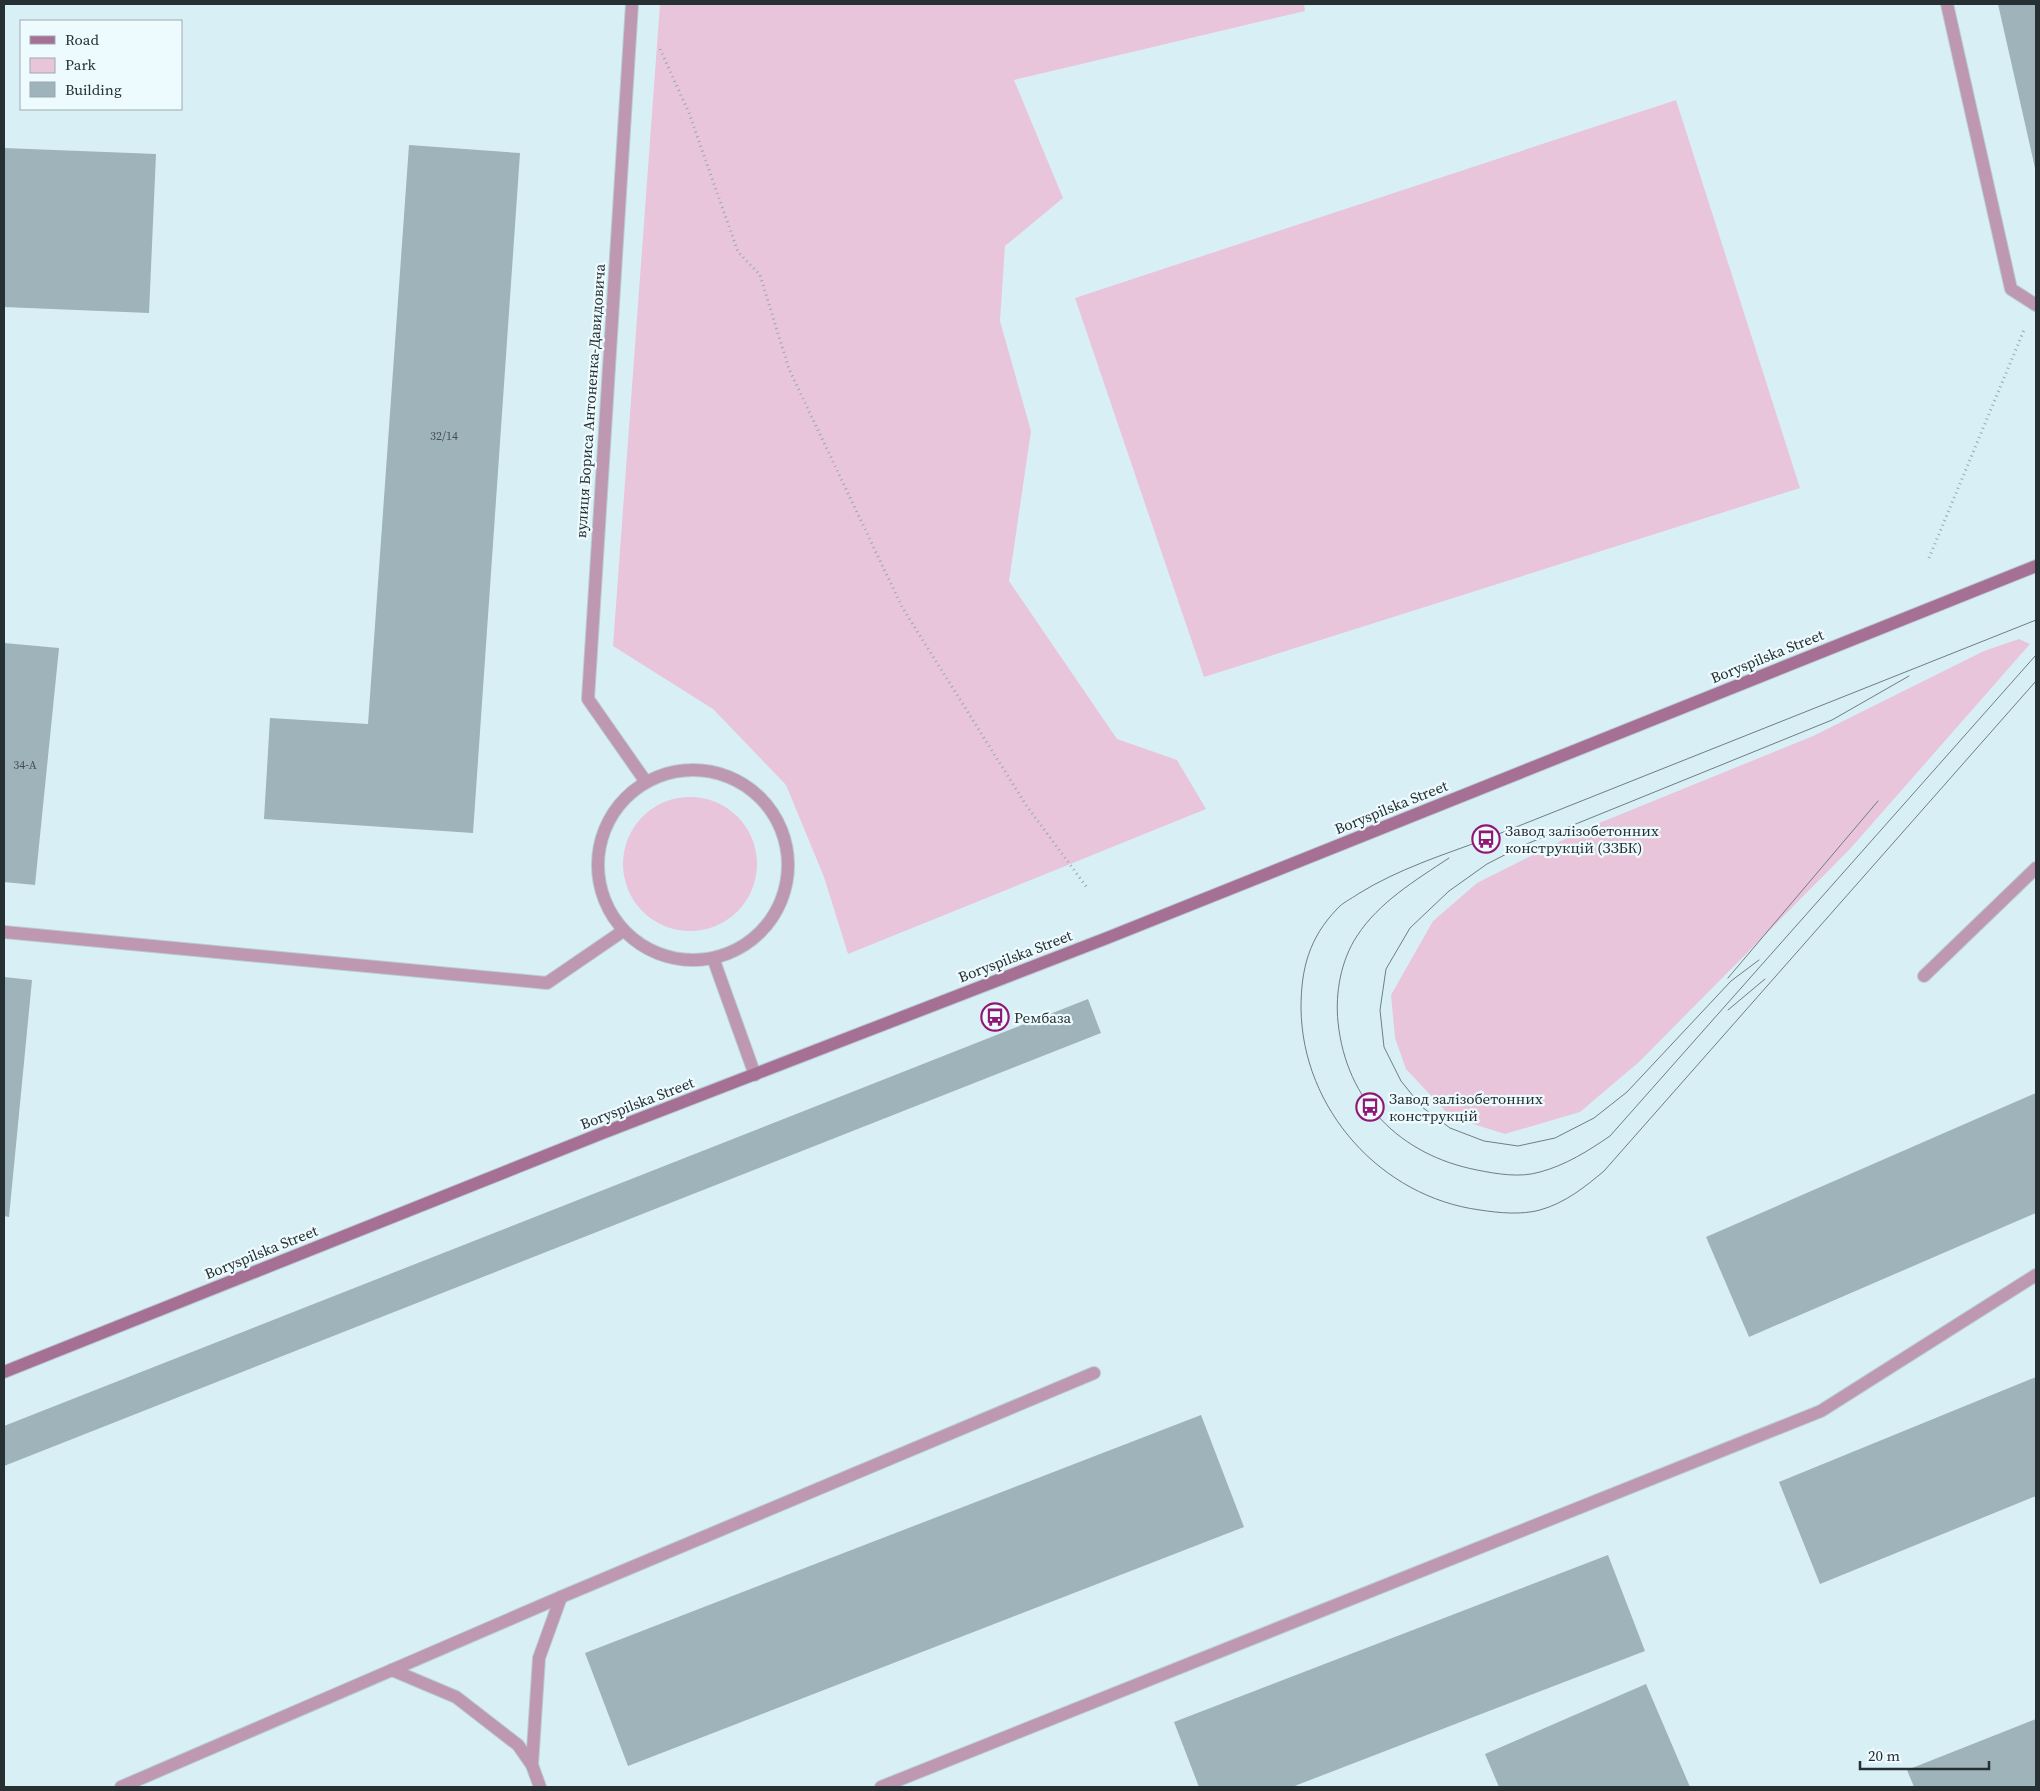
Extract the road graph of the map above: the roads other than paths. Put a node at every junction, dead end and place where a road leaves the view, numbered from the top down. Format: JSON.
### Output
{"nodes":[{"id":1,"x":632,"y":4,"type":"edge"},
{"id":2,"x":1947,"y":4,"type":"edge"},
{"id":3,"x":2036,"y":305,"type":"edge"},
{"id":4,"x":2036,"y":566,"type":"edge"},
{"id":5,"x":646,"y":782,"type":"junction"},
{"id":6,"x":2036,"y":868,"type":"edge"},
{"id":7,"x":623,"y":931,"type":"junction"},
{"id":8,"x":4,"y":932,"type":"edge"},
{"id":9,"x":713,"y":958,"type":"junction"},
{"id":10,"x":1924,"y":976,"type":"dead end"},
{"id":11,"x":755,"y":1075,"type":"junction"},
{"id":12,"x":2036,"y":1275,"type":"edge"},
{"id":13,"x":4,"y":1372,"type":"edge"},
{"id":14,"x":1094,"y":1373,"type":"dead end"},
{"id":15,"x":561,"y":1597,"type":"junction"},
{"id":16,"x":392,"y":1670,"type":"junction"},
{"id":17,"x":532,"y":1765,"type":"junction"},
{"id":18,"x":121,"y":1787,"type":"edge"},
{"id":19,"x":540,"y":1787,"type":"edge"},
{"id":20,"x":882,"y":1787,"type":"edge"}],
"edges":[{"from":1,"to":5,"type":"street","name":"вулиця Бориса Антоненка-Давидовича"},
{"from":2,"to":3,"type":"street"},
{"from":4,"to":11,"type":"main road","name":"Boryspilska Street"},
{"from":5,"to":7,"type":"street"},
{"from":5,"to":9,"type":"street"},
{"from":6,"to":10,"type":"street"},
{"from":7,"to":8,"type":"street"},
{"from":7,"to":9,"type":"street"},
{"from":9,"to":11,"type":"street"},
{"from":11,"to":13,"type":"main road","name":"Boryspilska Street"},
{"from":12,"to":20,"type":"street"},
{"from":14,"to":15,"type":"street"},
{"from":15,"to":16,"type":"street"},
{"from":15,"to":17,"type":"street"},
{"from":16,"to":17,"type":"street"},
{"from":16,"to":18,"type":"street"},
{"from":17,"to":19,"type":"street"}]}
